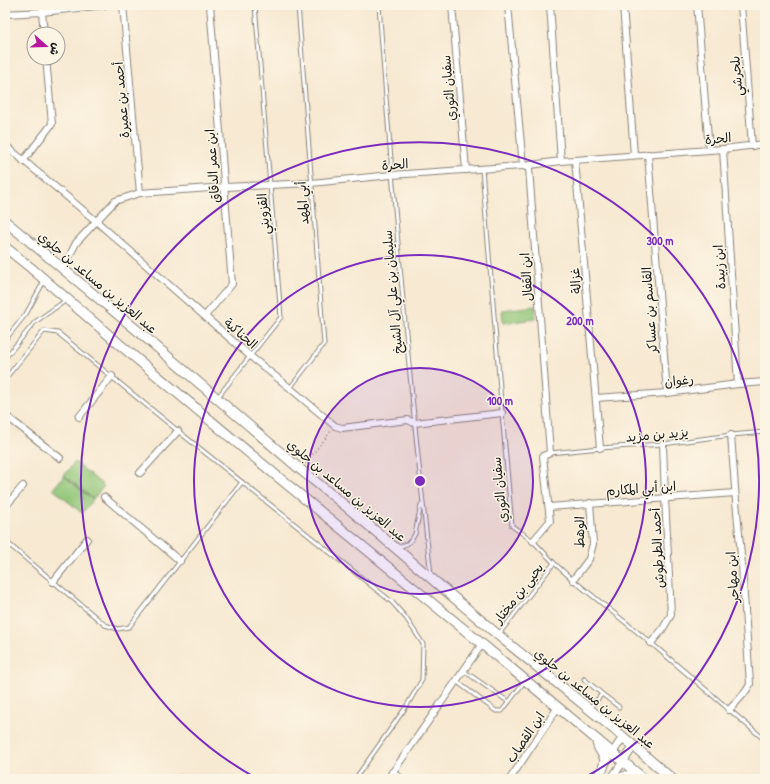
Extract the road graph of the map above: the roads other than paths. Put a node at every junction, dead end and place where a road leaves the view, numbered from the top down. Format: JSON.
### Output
{"nodes":[{"id":1,"x":105,"y":5,"type":"edge"},
{"id":2,"x":124,"y":5,"type":"edge"},
{"id":3,"x":210,"y":5,"type":"edge"},
{"id":4,"x":255,"y":5,"type":"edge"},
{"id":5,"x":298,"y":5,"type":"edge"},
{"id":6,"x":379,"y":5,"type":"edge"},
{"id":7,"x":452,"y":5,"type":"edge"},
{"id":8,"x":508,"y":5,"type":"edge"},
{"id":9,"x":550,"y":5,"type":"edge"},
{"id":10,"x":623,"y":5,"type":"edge"},
{"id":11,"x":697,"y":5,"type":"edge"},
{"id":12,"x":741,"y":5,"type":"edge"},
{"id":13,"x":42,"y":12,"type":"junction"},
{"id":14,"x":5,"y":14,"type":"edge"},
{"id":15,"x":43,"y":26,"type":"edge"},
{"id":16,"x":47,"y":66,"type":"edge"},
{"id":17,"x":5,"y":145,"type":"edge"},
{"id":18,"x":752,"y":146,"type":"junction"},
{"id":19,"x":765,"y":146,"type":"edge"},
{"id":20,"x":723,"y":149,"type":"junction"},
{"id":21,"x":709,"y":150,"type":"junction"},
{"id":22,"x":648,"y":154,"type":"junction"},
{"id":23,"x":634,"y":156,"type":"junction"},
{"id":24,"x":575,"y":160,"type":"junction"},
{"id":25,"x":23,"y":161,"type":"junction"},
{"id":26,"x":561,"y":161,"type":"junction"},
{"id":27,"x":523,"y":166,"type":"junction"},
{"id":28,"x":482,"y":169,"type":"junction"},
{"id":29,"x":466,"y":170,"type":"junction"},
{"id":30,"x":391,"y":175,"type":"junction"},
{"id":31,"x":311,"y":183,"type":"junction"},
{"id":32,"x":270,"y":185,"type":"junction"},
{"id":33,"x":225,"y":187,"type":"junction"},
{"id":34,"x":140,"y":193,"type":"junction"},
{"id":35,"x":5,"y":221,"type":"edge"},
{"id":36,"x":96,"y":221,"type":"junction"},
{"id":37,"x":5,"y":247,"type":"edge"},
{"id":38,"x":62,"y":269,"type":"junction"},
{"id":39,"x":45,"y":280,"type":"junction"},
{"id":40,"x":67,"y":299,"type":"junction"},
{"id":41,"x":205,"y":316,"type":"junction"},
{"id":42,"x":5,"y":340,"type":"edge"},
{"id":43,"x":250,"y":356,"type":"junction"},
{"id":44,"x":5,"y":358,"type":"edge"},
{"id":45,"x":112,"y":376,"type":"junction"},
{"id":46,"x":5,"y":379,"type":"edge"},
{"id":47,"x":765,"y":382,"type":"edge"},
{"id":48,"x":738,"y":384,"type":"junction"},
{"id":49,"x":290,"y":388,"type":"junction"},
{"id":50,"x":667,"y":393,"type":"junction"},
{"id":51,"x":217,"y":398,"type":"junction"},
{"id":52,"x":596,"y":398,"type":"junction"},
{"id":53,"x":502,"y":413,"type":"junction"},
{"id":54,"x":5,"y":415,"type":"edge"},
{"id":55,"x":79,"y":417,"type":"dead end"},
{"id":56,"x":414,"y":423,"type":"junction"},
{"id":57,"x":178,"y":431,"type":"junction"},
{"id":58,"x":765,"y":432,"type":"edge"},
{"id":59,"x":732,"y":435,"type":"junction"},
{"id":60,"x":663,"y":444,"type":"junction"},
{"id":61,"x":600,"y":448,"type":"junction"},
{"id":62,"x":550,"y":453,"type":"junction"},
{"id":63,"x":60,"y":458,"type":"dead end"},
{"id":64,"x":140,"y":473,"type":"dead end"},
{"id":65,"x":242,"y":482,"type":"junction"},
{"id":66,"x":23,"y":486,"type":"dead end"},
{"id":67,"x":735,"y":492,"type":"junction"},
{"id":68,"x":104,"y":497,"type":"dead end"},
{"id":69,"x":665,"y":497,"type":"junction"},
{"id":70,"x":422,"y":501,"type":"junction"},
{"id":71,"x":590,"y":503,"type":"junction"},
{"id":72,"x":5,"y":507,"type":"edge"},
{"id":73,"x":549,"y":507,"type":"junction"},
{"id":74,"x":87,"y":539,"type":"dead end"},
{"id":75,"x":5,"y":541,"type":"edge"},
{"id":76,"x":533,"y":541,"type":"junction"},
{"id":77,"x":396,"y":548,"type":"junction"},
{"id":78,"x":180,"y":561,"type":"junction"},
{"id":79,"x":554,"y":563,"type":"junction"},
{"id":80,"x":431,"y":578,"type":"junction"},
{"id":81,"x":573,"y":580,"type":"junction"},
{"id":82,"x":53,"y":582,"type":"junction"},
{"id":83,"x":498,"y":635,"type":"junction"},
{"id":84,"x":650,"y":643,"type":"junction"},
{"id":85,"x":482,"y":644,"type":"junction"},
{"id":86,"x":464,"y":671,"type":"junction"},
{"id":87,"x":584,"y":679,"type":"dead end"},
{"id":88,"x":525,"y":680,"type":"junction"},
{"id":89,"x":456,"y":681,"type":"junction"},
{"id":90,"x":602,"y":694,"type":"junction"},
{"id":91,"x":509,"y":702,"type":"junction"},
{"id":92,"x":558,"y":707,"type":"junction"},
{"id":93,"x":619,"y":707,"type":"dead end"},
{"id":94,"x":589,"y":709,"type":"junction"},
{"id":95,"x":729,"y":710,"type":"junction"},
{"id":96,"x":623,"y":737,"type":"junction"},
{"id":97,"x":598,"y":740,"type":"junction"},
{"id":98,"x":765,"y":740,"type":"edge"},
{"id":99,"x":634,"y":746,"type":"junction"},
{"id":100,"x":613,"y":752,"type":"junction"},
{"id":101,"x":623,"y":761,"type":"junction"},
{"id":102,"x":603,"y":768,"type":"junction"},
{"id":103,"x":392,"y":772,"type":"junction"},
{"id":104,"x":643,"y":778,"type":"edge"},
{"id":105,"x":355,"y":779,"type":"edge"},
{"id":106,"x":388,"y":779,"type":"edge"},
{"id":107,"x":402,"y":779,"type":"edge"},
{"id":108,"x":510,"y":779,"type":"edge"},
{"id":109,"x":595,"y":779,"type":"edge"},
{"id":110,"x":611,"y":779,"type":"edge"},
{"id":111,"x":619,"y":779,"type":"edge"},
{"id":112,"x":672,"y":779,"type":"edge"}],
"edges":[{"from":1,"to":13,"type":"street"},
{"from":2,"to":34,"type":"street","name":"أحمد بن عميرة"},
{"from":3,"to":33,"type":"street","name":"ابن عمر الدقاق"},
{"from":4,"to":32,"type":"lane","name":"القزويني"},
{"from":5,"to":31,"type":"lane","name":"أبي المهد"},
{"from":6,"to":30,"type":"lane","name":"سليمان بن علي آل الشيخ"},
{"from":7,"to":29,"type":"street","name":"سفيان الثوري"},
{"from":8,"to":27,"type":"street","name":"ابن القفال"},
{"from":9,"to":26,"type":"street"},
{"from":10,"to":23,"type":"street"},
{"from":11,"to":21,"type":"street"},
{"from":12,"to":18,"type":"street","name":"بلجرشي"},
{"from":13,"to":14,"type":"street"},
{"from":13,"to":15,"type":"street"},
{"from":16,"to":25,"type":"street"},
{"from":17,"to":25,"type":"street","name":"الحناكية"},
{"from":18,"to":19,"type":"street","name":"الحرة"},
{"from":18,"to":20,"type":"street","name":"الحرة"},
{"from":20,"to":21,"type":"street","name":"الحرة"},
{"from":20,"to":48,"type":"street","name":"ابن زبيدة"},
{"from":21,"to":22,"type":"street","name":"الحرة"},
{"from":22,"to":23,"type":"street","name":"الحرة"},
{"from":22,"to":50,"type":"street","name":"القاسم بن عساكر"},
{"from":23,"to":24,"type":"street","name":"الحرة"},
{"from":24,"to":26,"type":"street","name":"الحرة"},
{"from":24,"to":52,"type":"street","name":"غزالة"},
{"from":25,"to":36,"type":"street","name":"الحناكية"},
{"from":26,"to":27,"type":"street","name":"الحرة"},
{"from":27,"to":28,"type":"street","name":"الحرة"},
{"from":27,"to":62,"type":"street","name":"ابن القفال"},
{"from":28,"to":29,"type":"street","name":"الحرة"},
{"from":28,"to":53,"type":"lane","name":"سفيان الثوري"},
{"from":29,"to":30,"type":"street","name":"الحرة"},
{"from":30,"to":31,"type":"street","name":"الحرة"},
{"from":30,"to":56,"type":"lane","name":"سليمان بن علي آل الشيخ"},
{"from":31,"to":32,"type":"street","name":"الحرة"},
{"from":31,"to":49,"type":"lane","name":"أبي المهد"},
{"from":32,"to":33,"type":"street","name":"الحرة"},
{"from":32,"to":43,"type":"lane","name":"القزويني"},
{"from":33,"to":34,"type":"street","name":"الحرة"},
{"from":33,"to":41,"type":"street","name":"ابن عمر الدقاق"},
{"from":34,"to":36,"type":"street","name":"الحرة"},
{"from":35,"to":38,"type":"main road","name":"عبد العزيز بن مساعد بن جلوي"},
{"from":36,"to":38,"type":"street","name":"الحرة"},
{"from":36,"to":41,"type":"street","name":"الحناكية"},
{"from":37,"to":39,"type":"main road"},
{"from":38,"to":51,"type":"main road","name":"عبد العزيز بن مساعد بن جلوي"},
{"from":39,"to":40,"type":"main road"},
{"from":39,"to":42,"type":"lane"},
{"from":40,"to":44,"type":"lane"},
{"from":40,"to":85,"type":"main road"},
{"from":41,"to":43,"type":"street","name":"الحناكية"},
{"from":43,"to":49,"type":"street","name":"الحناكية"},
{"from":43,"to":51,"type":"lane","name":"القزويني"},
{"from":45,"to":46,"type":"lane"},
{"from":45,"to":55,"type":"street"},
{"from":45,"to":57,"type":"lane"},
{"from":47,"to":48,"type":"street","name":"رغوان"},
{"from":48,"to":50,"type":"street","name":"رغوان"},
{"from":49,"to":56,"type":"street","name":"الحناكية"},
{"from":50,"to":52,"type":"street","name":"رغوان"},
{"from":51,"to":77,"type":"main road","name":"عبد العزيز بن مساعد بن جلوي"},
{"from":52,"to":61,"type":"street","name":"غزالة"},
{"from":53,"to":56,"type":"street"},
{"from":53,"to":76,"type":"lane","name":"سفيان الثوري"},
{"from":54,"to":63,"type":"street"},
{"from":56,"to":70,"type":"lane","name":"سليمان بن علي آل الشيخ"},
{"from":57,"to":64,"type":"street"},
{"from":57,"to":65,"type":"lane"},
{"from":58,"to":59,"type":"lane","name":"يزيد بن مزيد"},
{"from":59,"to":60,"type":"lane","name":"يزيد بن مزيد"},
{"from":59,"to":67,"type":"street","name":"ابن مهاجر"},
{"from":60,"to":61,"type":"lane","name":"يزيد بن مزيد"},
{"from":60,"to":69,"type":"street","name":"أحمد الطرطوش"},
{"from":61,"to":62,"type":"lane","name":"يزيد بن مزيد"},
{"from":62,"to":73,"type":"street","name":"ابن القفال"},
{"from":65,"to":78,"type":"lane"},
{"from":65,"to":105,"type":"lane"},
{"from":66,"to":72,"type":"street"},
{"from":67,"to":69,"type":"street","name":"ابن أبي المكارم"},
{"from":67,"to":95,"type":"street","name":"ابن مهاجر"},
{"from":68,"to":78,"type":"street"},
{"from":69,"to":71,"type":"street","name":"ابن أبي المكارم"},
{"from":69,"to":84,"type":"street","name":"أحمد الطرطوش"},
{"from":70,"to":77,"type":"lane"},
{"from":70,"to":80,"type":"lane","name":"سليمان بن علي آل الشيخ"},
{"from":71,"to":73,"type":"street","name":"ابن أبي المكارم"},
{"from":71,"to":81,"type":"street","name":"الوهط"},
{"from":73,"to":76,"type":"street","name":"ابن القفال"},
{"from":74,"to":82,"type":"street"},
{"from":75,"to":82,"type":"lane"},
{"from":76,"to":79,"type":"lane","name":"سفيان الثوري"},
{"from":77,"to":80,"type":"main road","name":"عبد العزيز بن مساعد بن جلوي"},
{"from":78,"to":82,"type":"lane"},
{"from":79,"to":81,"type":"lane","name":"سفيان الثوري"},
{"from":79,"to":83,"type":"lane","name":"يحيى بن مختار"},
{"from":80,"to":83,"type":"main road","name":"عبد العزيز بن مساعد بن جلوي"},
{"from":81,"to":84,"type":"lane","name":"سفيان الثوري"},
{"from":83,"to":94,"type":"main road","name":"عبد العزيز بن مساعد بن جلوي"},
{"from":84,"to":95,"type":"lane","name":"سفيان الثوري"},
{"from":85,"to":86,"type":"street"},
{"from":85,"to":88,"type":"main road"},
{"from":86,"to":89,"type":"street"},
{"from":86,"to":91,"type":"lane"},
{"from":87,"to":90,"type":"lane"},
{"from":88,"to":91,"type":"lane"},
{"from":88,"to":92,"type":"main road"},
{"from":89,"to":91,"type":"lane"},
{"from":89,"to":103,"type":"street"},
{"from":90,"to":93,"type":"lane"},
{"from":90,"to":94,"type":"lane"},
{"from":92,"to":97,"type":"main road"},
{"from":92,"to":108,"type":"street","name":"ابن القصاب"},
{"from":94,"to":96,"type":"main road","name":"عبد العزيز بن مساعد بن جلوي"},
{"from":95,"to":98,"type":"lane","name":"سفيان الثوري"},
{"from":96,"to":99,"type":"main road","name":"عبد العزيز بن مساعد بن جلوي"},
{"from":96,"to":100,"type":"street"},
{"from":97,"to":100,"type":"main road"},
{"from":97,"to":102,"type":"main road"},
{"from":99,"to":101,"type":"street"},
{"from":99,"to":112,"type":"main road","name":"عبد العزيز بن مساعد بن جلوي"},
{"from":100,"to":101,"type":"main road"},
{"from":100,"to":102,"type":"street"},
{"from":101,"to":104,"type":"main road"},
{"from":101,"to":110,"type":"street"},
{"from":102,"to":109,"type":"street"},
{"from":103,"to":106,"type":"street"},
{"from":103,"to":107,"type":"street"},
{"from":104,"to":111,"type":"main road"}]}
